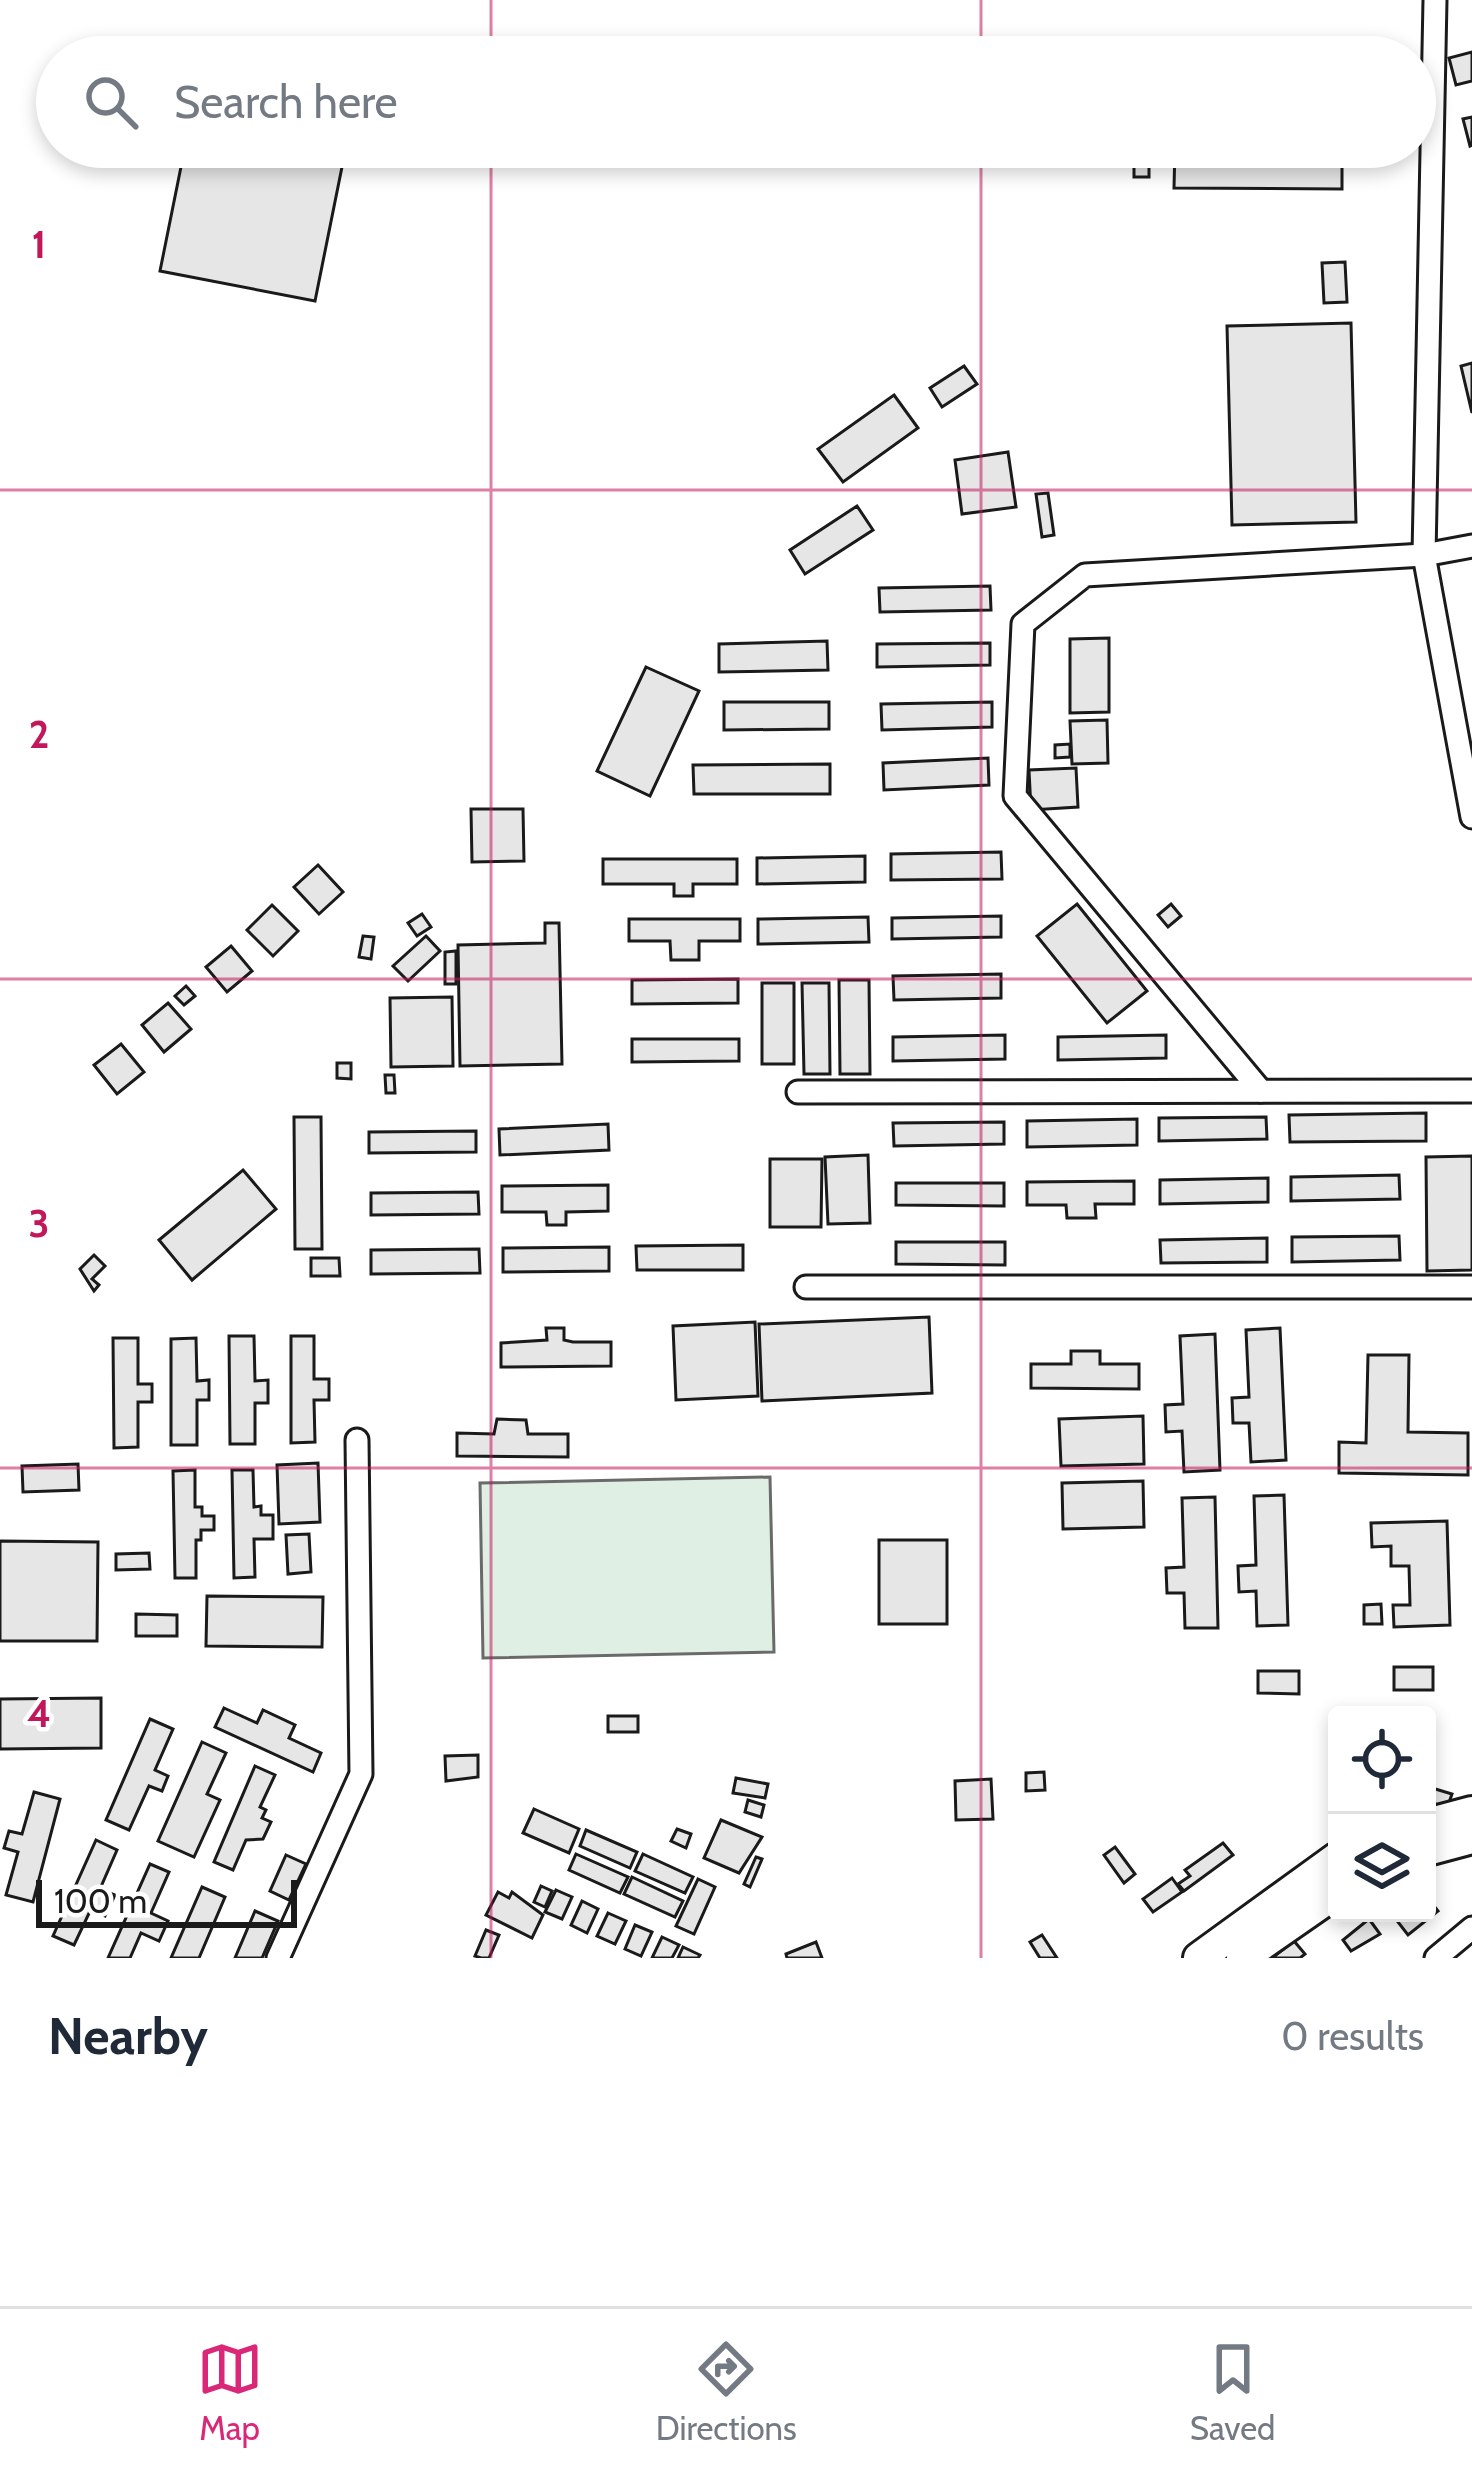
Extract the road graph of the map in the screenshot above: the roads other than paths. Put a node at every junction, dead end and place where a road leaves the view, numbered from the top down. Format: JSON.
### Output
{"nodes":[{"id":1,"x":1435,"y":0,"type":"edge"},
{"id":2,"x":1434,"y":36,"type":"edge"},
{"id":3,"x":1432,"y":168,"type":"edge"},
{"id":4,"x":1472,"y":545,"type":"edge"},
{"id":5,"x":1424,"y":556,"type":"junction"},
{"id":6,"x":1472,"y":817,"type":"edge"},
{"id":7,"x":1472,"y":1090,"type":"edge"},
{"id":8,"x":1261,"y":1091,"type":"junction"},
{"id":9,"x":798,"y":1092,"type":"dead end"},
{"id":10,"x":806,"y":1287,"type":"dead end"},
{"id":11,"x":1472,"y":1287,"type":"edge"},
{"id":12,"x":357,"y":1440,"type":"dead end"},
{"id":13,"x":1472,"y":1812,"type":"edge"},
{"id":14,"x":1436,"y":1822,"type":"edge"},
{"id":15,"x":1472,"y":1838,"type":"edge"},
{"id":16,"x":1436,"y":1848,"type":"edge"},
{"id":17,"x":1328,"y":1865,"type":"edge"},
{"id":18,"x":1328,"y":1898,"type":"edge"},
{"id":19,"x":1472,"y":1928,"type":"edge"},
{"id":20,"x":278,"y":1958,"type":"edge"},
{"id":21,"x":1199,"y":1958,"type":"edge"},
{"id":22,"x":1242,"y":1958,"type":"edge"},
{"id":23,"x":1436,"y":1958,"type":"edge"}],
"edges":[{"from":1,"to":2,"type":"street"},
{"from":3,"to":5,"type":"street"},
{"from":4,"to":5,"type":"street"},
{"from":5,"to":6,"type":"street"},
{"from":5,"to":8,"type":"street"},
{"from":7,"to":8,"type":"street"},
{"from":8,"to":9,"type":"street"},
{"from":10,"to":11,"type":"street"},
{"from":12,"to":20,"type":"street"},
{"from":13,"to":14,"type":"highway"},
{"from":15,"to":16,"type":"highway"},
{"from":17,"to":21,"type":"highway"},
{"from":18,"to":22,"type":"highway"},
{"from":19,"to":23,"type":"street"}]}
